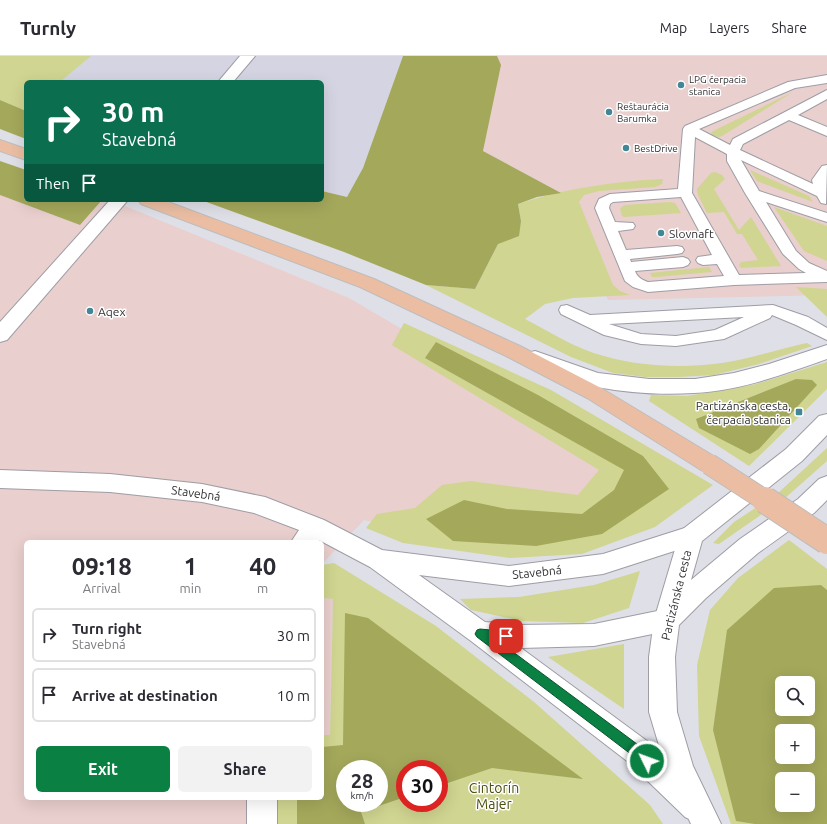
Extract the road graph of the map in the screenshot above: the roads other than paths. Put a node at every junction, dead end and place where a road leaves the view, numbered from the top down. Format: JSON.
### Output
{"nodes":[{"id":1,"x":248,"y":56,"type":"edge"},
{"id":2,"x":827,"y":79,"type":"edge"},
{"id":3,"x":227,"y":80,"type":"edge"},
{"id":4,"x":827,"y":94,"type":"edge"},
{"id":5,"x":788,"y":115,"type":"junction"},
{"id":6,"x":824,"y":128,"type":"edge"},
{"id":7,"x":689,"y":129,"type":"junction"},
{"id":8,"x":0,"y":145,"type":"edge"},
{"id":9,"x":733,"y":152,"type":"junction"},
{"id":10,"x":24,"y":154,"type":"edge"},
{"id":11,"x":827,"y":169,"type":"edge"},
{"id":12,"x":685,"y":193,"type":"junction"},
{"id":13,"x":752,"y":193,"type":"junction"},
{"id":14,"x":824,"y":197,"type":"edge"},
{"id":15,"x":117,"y":202,"type":"edge"},
{"id":16,"x":154,"y":202,"type":"edge"},
{"id":17,"x":827,"y":218,"type":"edge"},
{"id":18,"x":700,"y":220,"type":"junction"},
{"id":19,"x":685,"y":221,"type":"dead end"},
{"id":20,"x":628,"y":226,"type":"dead end"},
{"id":21,"x":610,"y":228,"type":"junction"},
{"id":22,"x":718,"y":252,"type":"junction"},
{"id":23,"x":700,"y":254,"type":"dead end"},
{"id":24,"x":680,"y":256,"type":"dead end"},
{"id":25,"x":624,"y":261,"type":"junction"},
{"id":26,"x":827,"y":277,"type":"edge"},
{"id":27,"x":734,"y":280,"type":"junction"},
{"id":28,"x":567,"y":310,"type":"dead end"},
{"id":29,"x":773,"y":310,"type":"junction"},
{"id":30,"x":588,"y":320,"type":"junction"},
{"id":31,"x":0,"y":335,"type":"edge"},
{"id":32,"x":827,"y":335,"type":"edge"},
{"id":33,"x":513,"y":351,"type":"junction"},
{"id":34,"x":827,"y":352,"type":"edge"},
{"id":35,"x":827,"y":422,"type":"edge"},
{"id":36,"x":0,"y":479,"type":"edge"},
{"id":37,"x":827,"y":485,"type":"edge"},
{"id":38,"x":310,"y":534,"type":"edge"},
{"id":39,"x":690,"y":536,"type":"junction"},
{"id":40,"x":827,"y":541,"type":"edge"},
{"id":41,"x":379,"y":560,"type":"junction"},
{"id":42,"x":667,"y":620,"type":"junction"},
{"id":43,"x":480,"y":634,"type":"junction"},
{"id":44,"x":262,"y":800,"type":"edge"},
{"id":45,"x":703,"y":817,"type":"edge"},
{"id":46,"x":262,"y":824,"type":"edge"}],
"edges":[{"from":1,"to":3,"type":"street"},
{"from":2,"to":7,"type":"lane"},
{"from":4,"to":5,"type":"lane"},
{"from":5,"to":6,"type":"lane"},
{"from":5,"to":9,"type":"lane"},
{"from":7,"to":9,"type":"lane"},
{"from":7,"to":12,"type":"lane"},
{"from":8,"to":10,"type":"main road"},
{"from":9,"to":13,"type":"lane"},
{"from":9,"to":14,"type":"lane"},
{"from":11,"to":14,"type":"lane"},
{"from":12,"to":18,"type":"lane"},
{"from":12,"to":21,"type":"lane"},
{"from":13,"to":17,"type":"lane"},
{"from":13,"to":26,"type":"lane"},
{"from":15,"to":31,"type":"street"},
{"from":16,"to":33,"type":"main road"},
{"from":18,"to":19,"type":"lane"},
{"from":18,"to":22,"type":"lane"},
{"from":20,"to":21,"type":"lane"},
{"from":21,"to":25,"type":"lane"},
{"from":22,"to":23,"type":"lane"},
{"from":22,"to":27,"type":"lane"},
{"from":24,"to":25,"type":"lane"},
{"from":25,"to":27,"type":"lane"},
{"from":26,"to":27,"type":"lane"},
{"from":28,"to":30,"type":"lane"},
{"from":29,"to":30,"type":"lane"},
{"from":29,"to":30,"type":"lane"},
{"from":29,"to":32,"type":"lane"},
{"from":33,"to":34,"type":"street"},
{"from":33,"to":40,"type":"main road","bridge":true},
{"from":35,"to":39,"type":"street","name":"Partizánska cesta"},
{"from":36,"to":38,"type":"street","name":"Stavebná"},
{"from":37,"to":42,"type":"street"},
{"from":38,"to":41,"type":"street","name":"Stavebná"},
{"from":39,"to":41,"type":"street","name":"Stavebná"},
{"from":39,"to":42,"type":"street","name":"Partizánska cesta"},
{"from":41,"to":43,"type":"street","name":"Stavebná"},
{"from":42,"to":43,"type":"street"},
{"from":42,"to":45,"type":"street","name":"Partizánska cesta"},
{"from":43,"to":45,"type":"street","name":"Stavebná"},
{"from":44,"to":46,"type":"street"}]}
